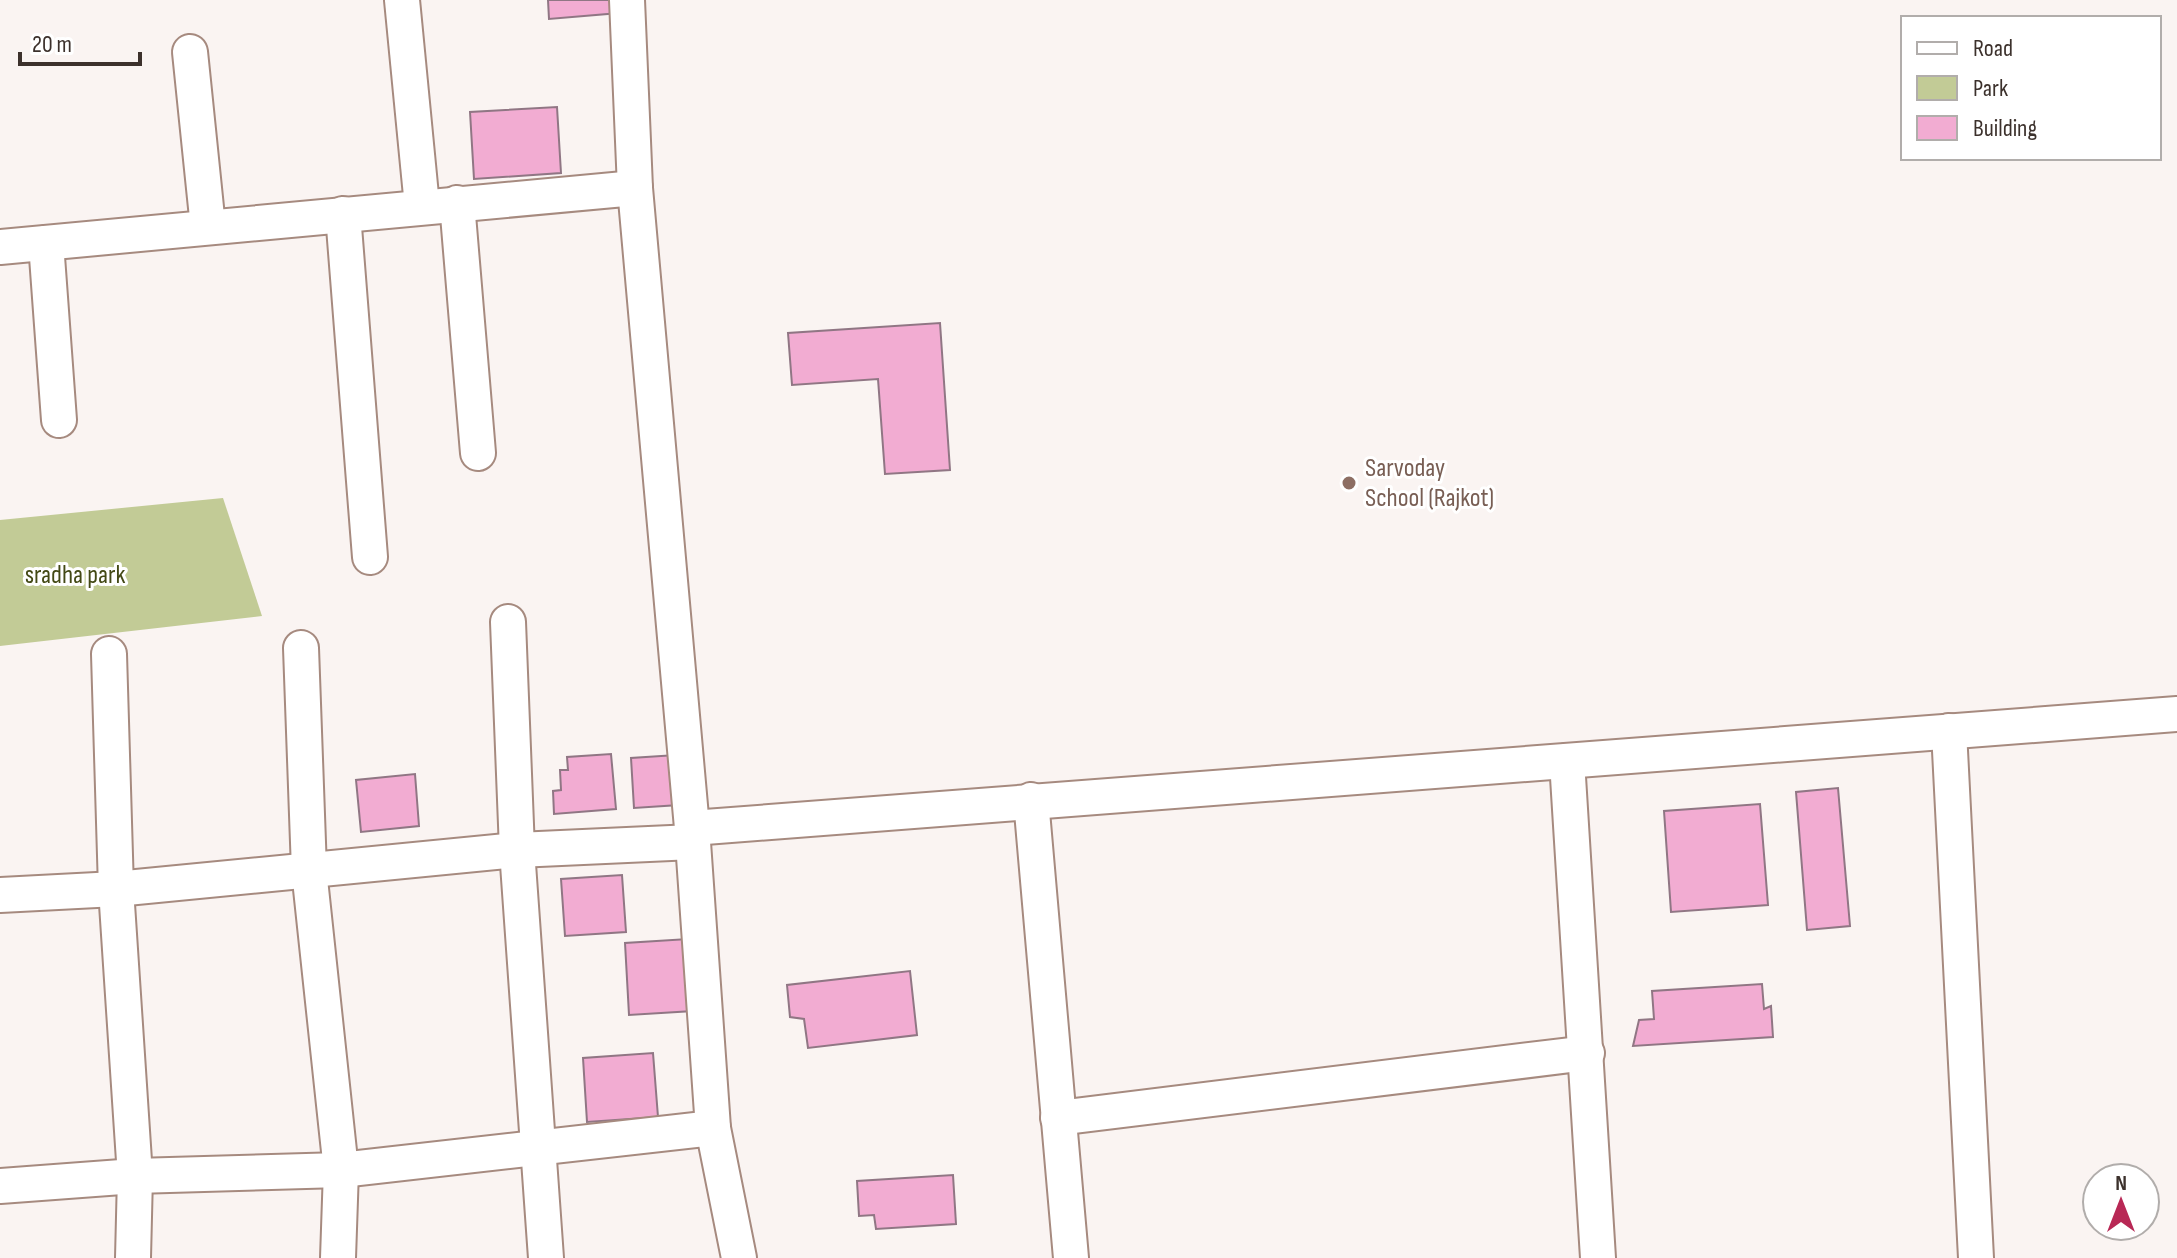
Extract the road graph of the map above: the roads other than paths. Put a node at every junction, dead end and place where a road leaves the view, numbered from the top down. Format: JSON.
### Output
{"nodes":[{"id":1,"x":402,"y":0,"type":"edge"},
{"id":2,"x":627,"y":0,"type":"edge"},
{"id":3,"x":190,"y":52,"type":"dead end"},
{"id":4,"x":635,"y":188,"type":"junction"},
{"id":5,"x":457,"y":203,"type":"junction"},
{"id":6,"x":422,"y":206,"type":"junction"},
{"id":7,"x":343,"y":214,"type":"junction"},
{"id":8,"x":208,"y":227,"type":"junction"},
{"id":9,"x":0,"y":236,"type":"edge"},
{"id":10,"x":46,"y":243,"type":"junction"},
{"id":11,"x":0,"y":247,"type":"edge"},
{"id":12,"x":59,"y":420,"type":"dead end"},
{"id":13,"x":478,"y":453,"type":"dead end"},
{"id":14,"x":370,"y":557,"type":"dead end"},
{"id":15,"x":508,"y":622,"type":"dead end"},
{"id":16,"x":301,"y":648,"type":"dead end"},
{"id":17,"x":109,"y":654,"type":"dead end"},
{"id":18,"x":2177,"y":714,"type":"edge"},
{"id":19,"x":1949,"y":731,"type":"junction"},
{"id":20,"x":1567,"y":761,"type":"junction"},
{"id":21,"x":1031,"y":800,"type":"junction"},
{"id":22,"x":692,"y":835,"type":"junction"},
{"id":23,"x":517,"y":850,"type":"junction"},
{"id":24,"x":309,"y":870,"type":"junction"},
{"id":25,"x":116,"y":889,"type":"junction"},
{"id":26,"x":0,"y":895,"type":"edge"},
{"id":27,"x":1587,"y":1053,"type":"junction"},
{"id":28,"x":1058,"y":1118,"type":"junction"},
{"id":29,"x":713,"y":1128,"type":"junction"},
{"id":30,"x":537,"y":1147,"type":"junction"},
{"id":31,"x":341,"y":1170,"type":"junction"},
{"id":32,"x":135,"y":1176,"type":"junction"},
{"id":33,"x":0,"y":1186,"type":"edge"},
{"id":34,"x":133,"y":1258,"type":"edge"},
{"id":35,"x":338,"y":1258,"type":"edge"},
{"id":36,"x":546,"y":1258,"type":"edge"},
{"id":37,"x":739,"y":1258,"type":"edge"},
{"id":38,"x":1071,"y":1258,"type":"edge"},
{"id":39,"x":1598,"y":1258,"type":"edge"},
{"id":40,"x":1976,"y":1258,"type":"edge"}],
"edges":[{"from":1,"to":6,"type":"street"},
{"from":2,"to":4,"type":"street"},
{"from":3,"to":8,"type":"street"},
{"from":4,"to":5,"type":"street"},
{"from":4,"to":22,"type":"street"},
{"from":5,"to":6,"type":"street"},
{"from":5,"to":13,"type":"street"},
{"from":6,"to":7,"type":"street"},
{"from":7,"to":8,"type":"street"},
{"from":7,"to":14,"type":"street"},
{"from":8,"to":10,"type":"street"},
{"from":9,"to":11,"type":"street"},
{"from":10,"to":11,"type":"street"},
{"from":10,"to":12,"type":"street"},
{"from":15,"to":23,"type":"street"},
{"from":16,"to":24,"type":"street"},
{"from":17,"to":25,"type":"street"},
{"from":18,"to":19,"type":"street"},
{"from":19,"to":20,"type":"street"},
{"from":19,"to":40,"type":"street"},
{"from":20,"to":21,"type":"street"},
{"from":20,"to":27,"type":"street"},
{"from":21,"to":22,"type":"street"},
{"from":21,"to":28,"type":"street"},
{"from":22,"to":23,"type":"street"},
{"from":22,"to":29,"type":"street"},
{"from":23,"to":24,"type":"street"},
{"from":23,"to":30,"type":"street"},
{"from":24,"to":25,"type":"street"},
{"from":24,"to":31,"type":"street"},
{"from":25,"to":26,"type":"street"},
{"from":25,"to":32,"type":"street"},
{"from":27,"to":28,"type":"street"},
{"from":27,"to":39,"type":"street"},
{"from":28,"to":38,"type":"street"},
{"from":29,"to":30,"type":"street"},
{"from":29,"to":37,"type":"street"},
{"from":30,"to":31,"type":"street"},
{"from":30,"to":36,"type":"street"},
{"from":31,"to":32,"type":"street"},
{"from":31,"to":35,"type":"street"},
{"from":32,"to":33,"type":"street"},
{"from":32,"to":34,"type":"street"}]}
